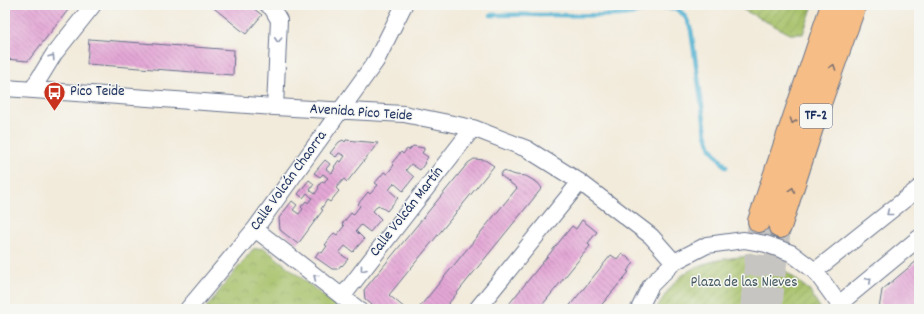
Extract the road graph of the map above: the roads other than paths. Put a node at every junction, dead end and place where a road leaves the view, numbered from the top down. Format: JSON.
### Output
{"nodes":[{"id":1,"x":93,"y":5,"type":"edge"},
{"id":2,"x":268,"y":5,"type":"edge"},
{"id":3,"x":404,"y":5,"type":"edge"},
{"id":4,"x":832,"y":5,"type":"edge"},
{"id":5,"x":854,"y":5,"type":"edge"},
{"id":6,"x":5,"y":88,"type":"edge"},
{"id":7,"x":32,"y":90,"type":"junction"},
{"id":8,"x":275,"y":107,"type":"junction"},
{"id":9,"x":340,"y":111,"type":"junction"},
{"id":10,"x":473,"y":128,"type":"junction"},
{"id":11,"x":580,"y":182,"type":"junction"},
{"id":12,"x":919,"y":188,"type":"edge"},
{"id":13,"x":759,"y":221,"type":"tunnel mouth"},
{"id":14,"x":780,"y":227,"type":"tunnel mouth"},
{"id":15,"x":255,"y":229,"type":"junction"},
{"id":16,"x":919,"y":238,"type":"edge"},
{"id":17,"x":674,"y":262,"type":"junction"},
{"id":18,"x":815,"y":271,"type":"junction"},
{"id":19,"x":342,"y":297,"type":"junction"},
{"id":20,"x":839,"y":307,"type":"edge"},
{"id":21,"x":188,"y":309,"type":"edge"},
{"id":22,"x":358,"y":309,"type":"edge"},
{"id":23,"x":477,"y":309,"type":"edge"},
{"id":24,"x":639,"y":309,"type":"edge"}],
"edges":[{"from":7,"to":1,"type":"street","one_way":true},
{"from":2,"to":8,"type":"street","one_way":true},
{"from":3,"to":9,"type":"street","name":"Calle Volcán Chaorra"},
{"from":4,"to":13,"type":"highway","number":"TF-2","one_way":true},
{"from":14,"to":5,"type":"highway","number":"TF-2","one_way":true},
{"from":6,"to":7,"type":"street","name":"Avenida Pico Teide"},
{"from":7,"to":8,"type":"street","name":"Avenida Pico Teide"},
{"from":8,"to":9,"type":"street","name":"Avenida Pico Teide"},
{"from":9,"to":10,"type":"street","name":"Avenida Pico Teide"},
{"from":9,"to":15,"type":"street","name":"Calle Volcán Chaorra"},
{"from":10,"to":11,"type":"street","name":"Avenida Pico Teide"},
{"from":10,"to":19,"type":"street","name":"Calle Volcán Martín","one_way":true},
{"from":11,"to":17,"type":"street","name":"Avenida Pico Teide"},
{"from":11,"to":23,"type":"street"},
{"from":12,"to":18,"type":"street","one_way":true},
{"from":19,"to":15,"type":"street","one_way":true},
{"from":15,"to":21,"type":"street","name":"Calle Volcán Chaorra"},
{"from":20,"to":16,"type":"street","one_way":true},
{"from":17,"to":18,"type":"street"},
{"from":17,"to":24,"type":"street"},
{"from":18,"to":20,"type":"street"},
{"from":19,"to":22,"type":"street"}]}
